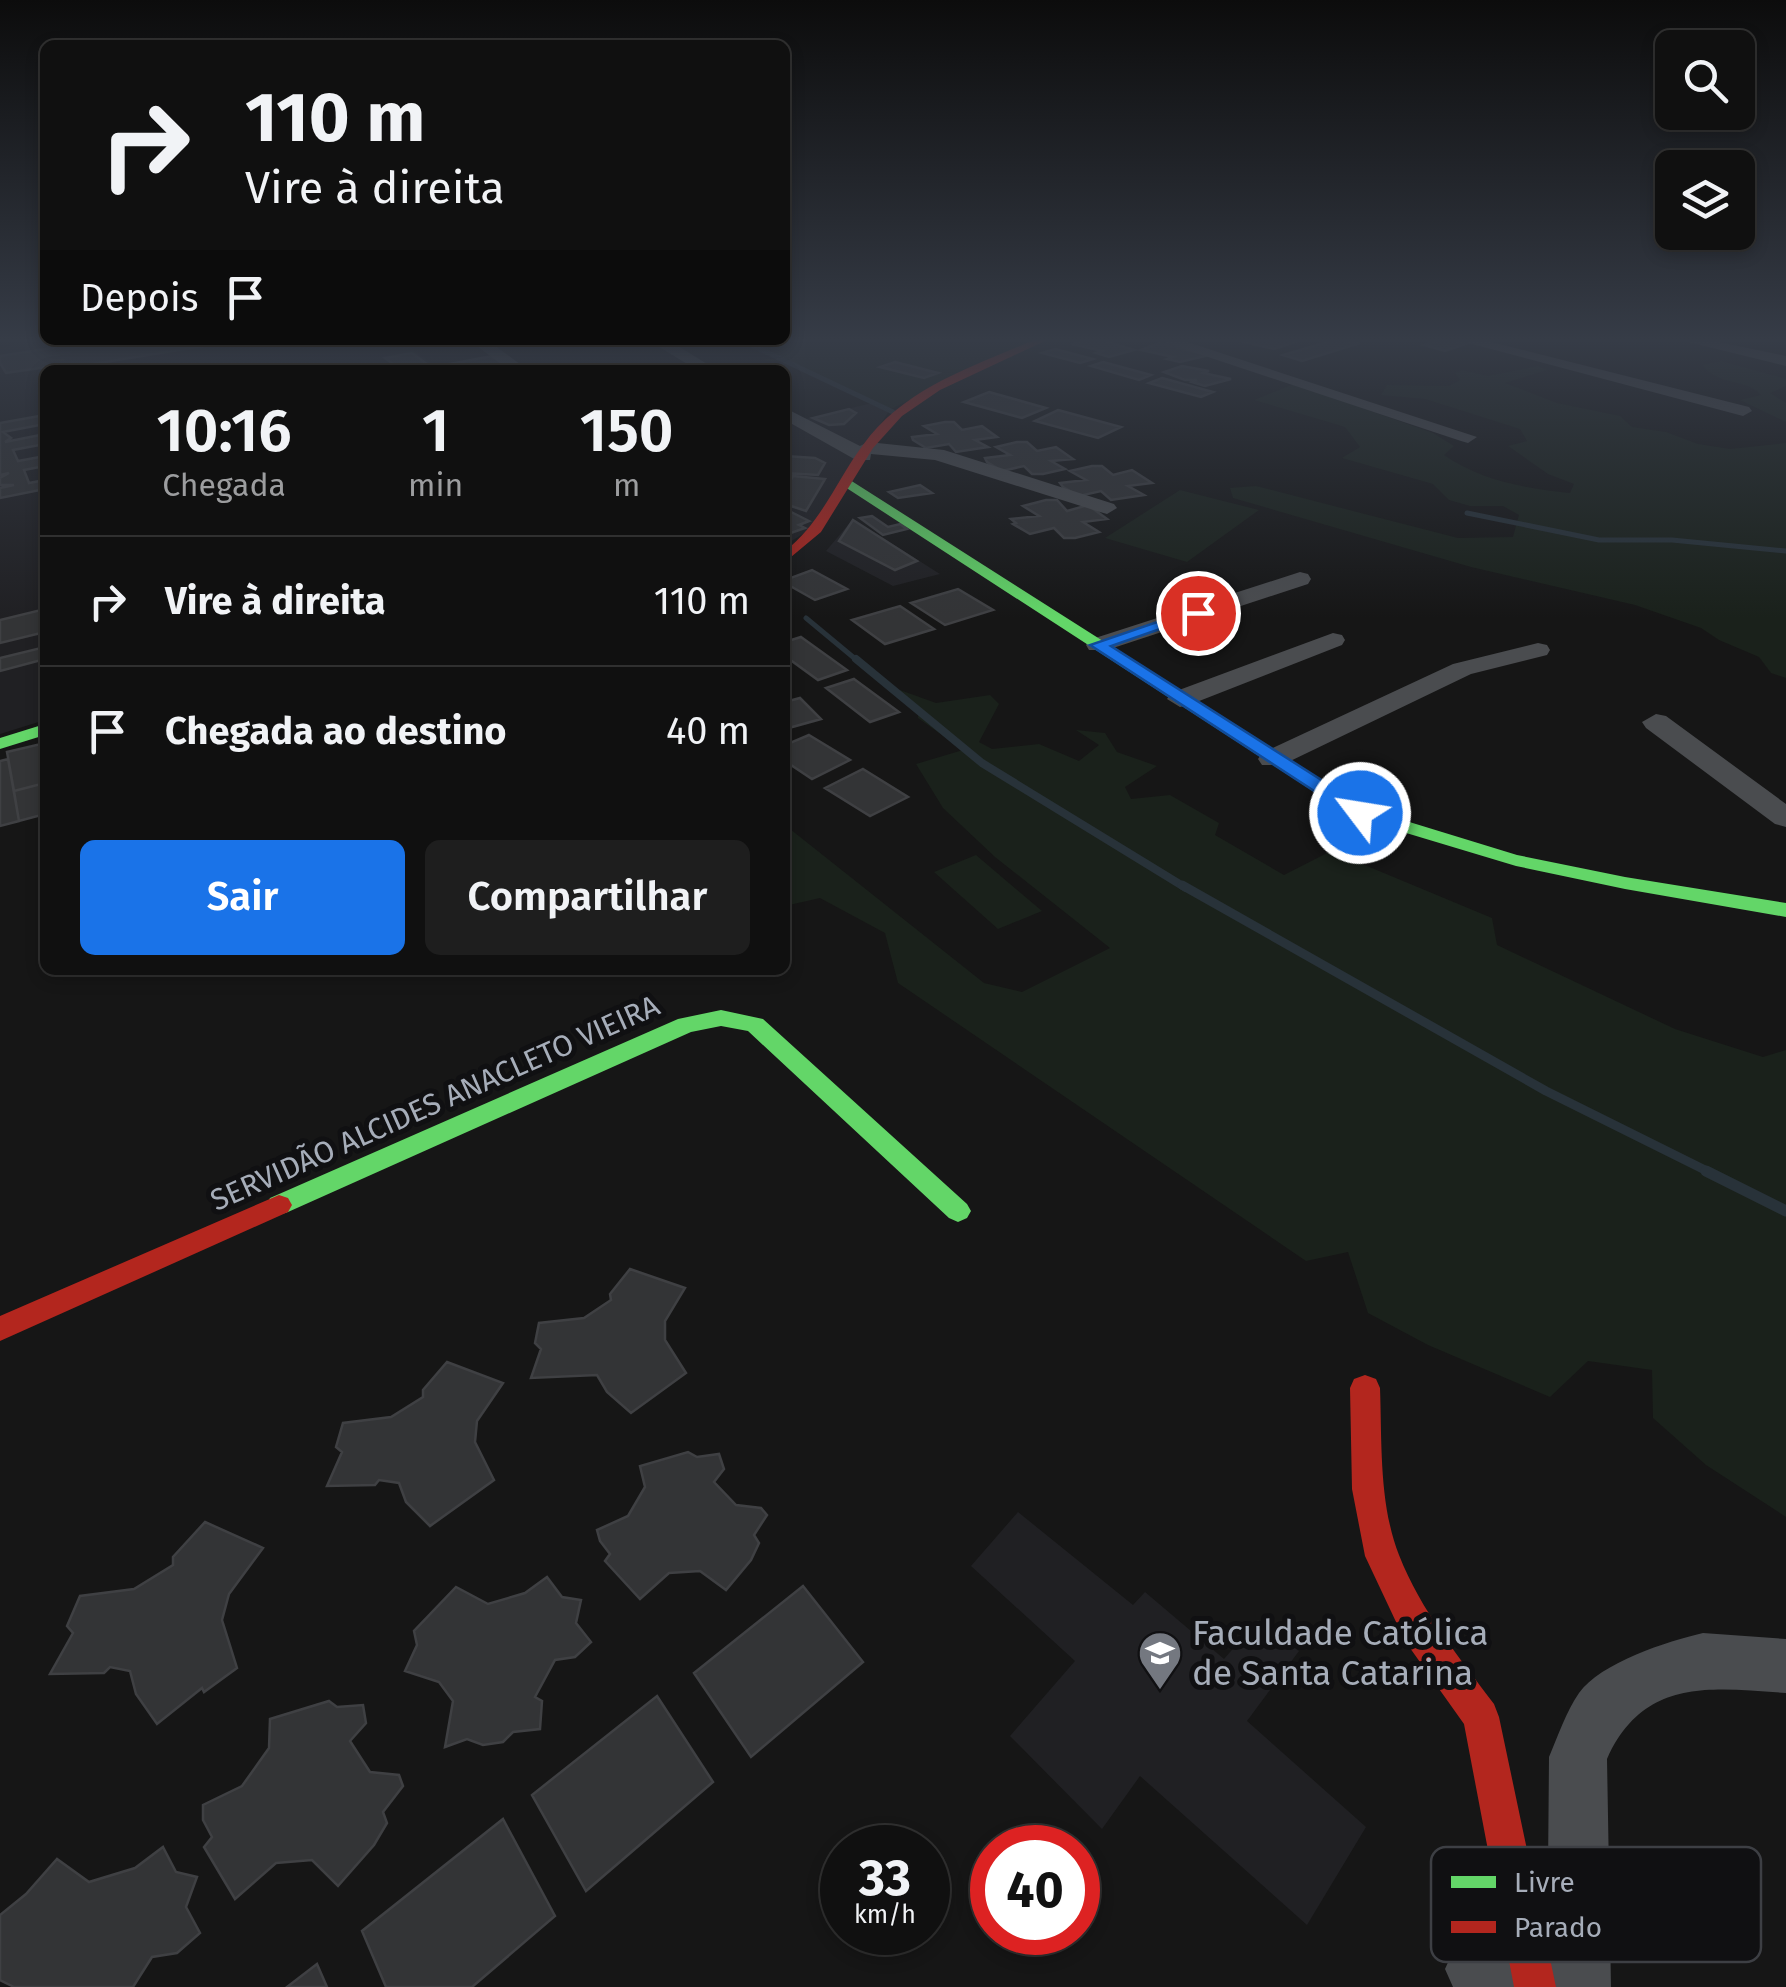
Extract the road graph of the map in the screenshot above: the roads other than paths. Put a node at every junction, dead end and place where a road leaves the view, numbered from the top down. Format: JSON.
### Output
{"nodes":[{"id":1,"x":820,"y":433,"type":"edge"},
{"id":2,"x":883,"y":433,"type":"edge"},
{"id":3,"x":1455,"y":433,"type":"edge"},
{"id":4,"x":1468,"y":437,"type":"dead end"},
{"id":5,"x":868,"y":449,"type":"junction"},
{"id":6,"x":850,"y":484,"type":"junction"},
{"id":7,"x":1107,"y":508,"type":"dead end"},
{"id":8,"x":790,"y":555,"type":"edge"},
{"id":9,"x":1300,"y":578,"type":"dead end"},
{"id":10,"x":1333,"y":640,"type":"dead end"},
{"id":11,"x":1098,"y":645,"type":"junction"},
{"id":12,"x":1538,"y":650,"type":"dead end"},
{"id":13,"x":1180,"y":699,"type":"junction"},
{"id":14,"x":1656,"y":722,"type":"dead end"},
{"id":15,"x":40,"y":731,"type":"edge"},
{"id":16,"x":0,"y":744,"type":"edge"},
{"id":17,"x":1272,"y":759,"type":"junction"},
{"id":18,"x":1786,"y":818,"type":"edge"},
{"id":19,"x":1786,"y":910,"type":"edge"},
{"id":20,"x":958,"y":1210,"type":"dead end"},
{"id":21,"x":0,"y":1330,"type":"edge"},
{"id":22,"x":1365,"y":1388,"type":"dead end"},
{"id":23,"x":1786,"y":1666,"type":"edge"},
{"id":24,"x":1492,"y":1847,"type":"edge"},
{"id":25,"x":1578,"y":1847,"type":"edge"},
{"id":26,"x":1579,"y":1962,"type":"edge"},
{"id":27,"x":1579,"y":1987,"type":"edge"}],
"edges":[{"from":1,"to":5,"type":"street"},
{"from":2,"to":5,"type":"street"},
{"from":3,"to":4,"type":"street"},
{"from":5,"to":6,"type":"street"},
{"from":5,"to":7,"type":"street"},
{"from":6,"to":8,"type":"street"},
{"from":6,"to":11,"type":"street"},
{"from":9,"to":11,"type":"street"},
{"from":10,"to":13,"type":"street"},
{"from":11,"to":13,"type":"street"},
{"from":12,"to":17,"type":"street"},
{"from":13,"to":17,"type":"street"},
{"from":14,"to":18,"type":"street"},
{"from":15,"to":16,"type":"street"},
{"from":17,"to":19,"type":"street"},
{"from":20,"to":21,"type":"street","name":"SERVIDÃO ALCIDES ANACLETO VIEIRA"},
{"from":22,"to":24,"type":"street"},
{"from":23,"to":25,"type":"street"},
{"from":26,"to":27,"type":"street"}]}
